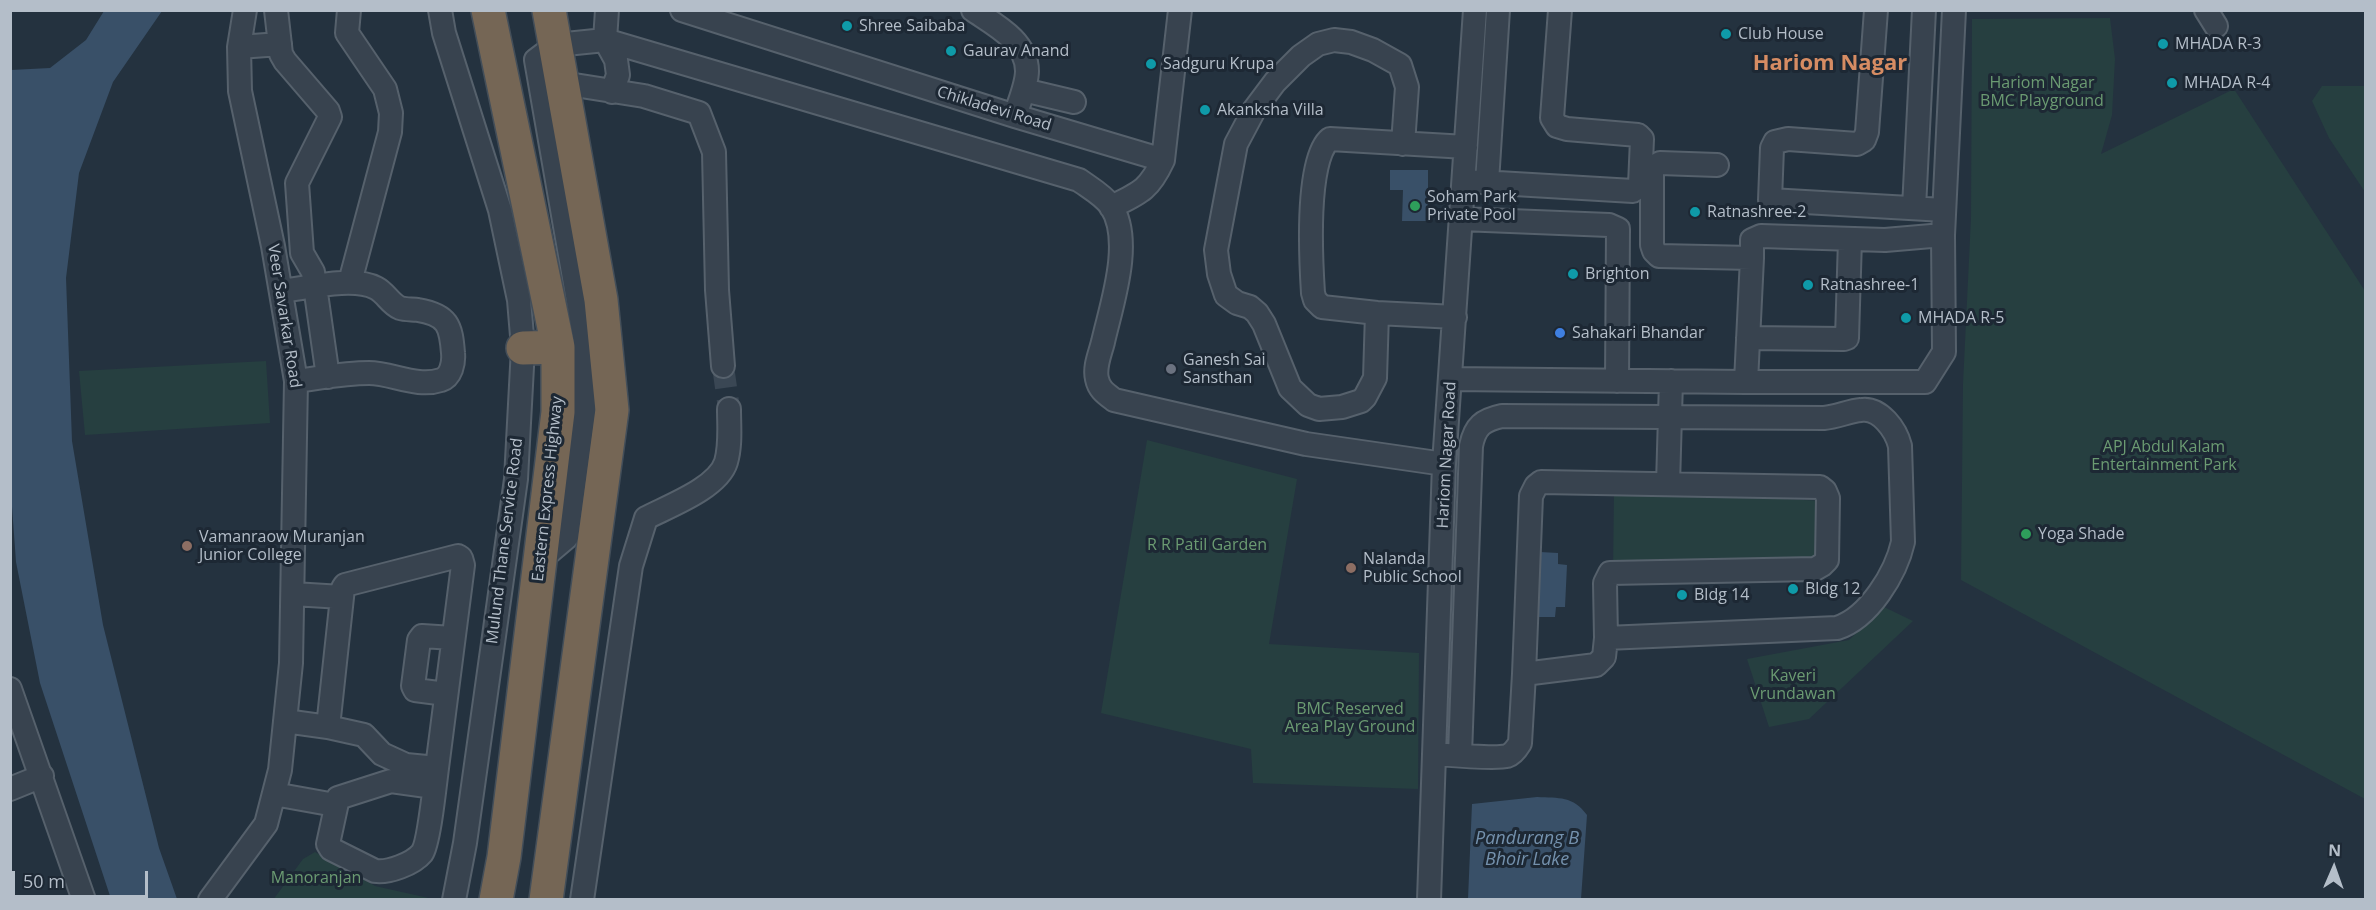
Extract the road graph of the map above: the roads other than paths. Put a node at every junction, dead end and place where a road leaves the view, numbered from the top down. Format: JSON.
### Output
{"nodes":[{"id":1,"x":245,"y":10,"type":"edge"},
{"id":2,"x":276,"y":10,"type":"edge"},
{"id":3,"x":349,"y":10,"type":"edge"},
{"id":4,"x":440,"y":10,"type":"edge"},
{"id":5,"x":488,"y":10,"type":"edge"},
{"id":6,"x":549,"y":10,"type":"edge"},
{"id":7,"x":607,"y":10,"type":"edge"},
{"id":8,"x":682,"y":10,"type":"edge"},
{"id":9,"x":973,"y":10,"type":"edge"},
{"id":10,"x":999,"y":10,"type":"edge"},
{"id":11,"x":1180,"y":10,"type":"edge"},
{"id":12,"x":1560,"y":10,"type":"edge"},
{"id":13,"x":1876,"y":10,"type":"edge"},
{"id":14,"x":1924,"y":10,"type":"edge"},
{"id":15,"x":1954,"y":10,"type":"edge"},
{"id":16,"x":1474,"y":18,"type":"edge"},
{"id":17,"x":1497,"y":19,"type":"edge"},
{"id":18,"x":605,"y":39,"type":"junction"},
{"id":19,"x":1923,"y":43,"type":"junction"},
{"id":20,"x":280,"y":44,"type":"junction"},
{"id":21,"x":1952,"y":44,"type":"junction"},
{"id":22,"x":556,"y":45,"type":"junction"},
{"id":23,"x":239,"y":47,"type":"junction"},
{"id":24,"x":562,"y":83,"type":"junction"},
{"id":25,"x":1470,"y":89,"type":"junction"},
{"id":26,"x":1493,"y":91,"type":"junction"},
{"id":27,"x":612,"y":92,"type":"junction"},
{"id":28,"x":1032,"y":92,"type":"junction"},
{"id":29,"x":1074,"y":102,"type":"dead end"},
{"id":30,"x":1919,"y":106,"type":"junction"},
{"id":31,"x":1949,"y":107,"type":"junction"},
{"id":32,"x":1020,"y":118,"type":"junction"},
{"id":33,"x":1490,"y":136,"type":"junction"},
{"id":34,"x":1466,"y":141,"type":"junction"},
{"id":35,"x":1403,"y":144,"type":"junction"},
{"id":36,"x":1917,"y":159,"type":"junction"},
{"id":37,"x":1163,"y":160,"type":"junction"},
{"id":38,"x":1946,"y":160,"type":"junction"},
{"id":39,"x":1717,"y":165,"type":"dead end"},
{"id":40,"x":1464,"y":181,"type":"junction"},
{"id":41,"x":1487,"y":182,"type":"junction"},
{"id":42,"x":1111,"y":207,"type":"junction"},
{"id":43,"x":1914,"y":208,"type":"junction"},
{"id":44,"x":1944,"y":210,"type":"junction"},
{"id":45,"x":1461,"y":219,"type":"junction"},
{"id":46,"x":1942,"y":235,"type":"junction"},
{"id":47,"x":1850,"y":239,"type":"junction"},
{"id":48,"x":1752,"y":258,"type":"junction"},
{"id":49,"x":350,"y":282,"type":"junction"},
{"id":50,"x":316,"y":287,"type":"junction"},
{"id":51,"x":281,"y":291,"type":"junction"},
{"id":52,"x":1377,"y":313,"type":"junction"},
{"id":53,"x":1455,"y":317,"type":"junction"},
{"id":54,"x":1748,"y":338,"type":"junction"},
{"id":55,"x":523,"y":348,"type":"junction"},
{"id":56,"x":558,"y":348,"type":"junction"},
{"id":57,"x":723,"y":366,"type":"tunnel mouth"},
{"id":58,"x":328,"y":377,"type":"junction"},
{"id":59,"x":1451,"y":379,"type":"junction"},
{"id":60,"x":296,"y":381,"type":"junction"},
{"id":61,"x":1617,"y":381,"type":"junction"},
{"id":62,"x":1671,"y":381,"type":"junction"},
{"id":63,"x":1746,"y":382,"type":"junction"},
{"id":64,"x":1881,"y":382,"type":"junction"},
{"id":65,"x":729,"y":409,"type":"tunnel mouth"},
{"id":66,"x":1670,"y":417,"type":"junction"},
{"id":67,"x":1881,"y":417,"type":"junction"},
{"id":68,"x":1444,"y":464,"type":"junction"},
{"id":69,"x":1668,"y":484,"type":"junction"},
{"id":70,"x":542,"y":559,"type":"junction"},
{"id":71,"x":293,"y":594,"type":"junction"},
{"id":72,"x":342,"y":597,"type":"junction"},
{"id":73,"x":453,"y":638,"type":"junction"},
{"id":74,"x":1606,"y":638,"type":"junction"},
{"id":75,"x":1524,"y":674,"type":"junction"},
{"id":76,"x":488,"y":679,"type":"junction"},
{"id":77,"x":441,"y":680,"type":"junction"},
{"id":78,"x":10,"y":689,"type":"edge"},
{"id":79,"x":285,"y":721,"type":"junction"},
{"id":80,"x":328,"y":727,"type":"junction"},
{"id":81,"x":1435,"y":754,"type":"junction"},
{"id":82,"x":1460,"y":755,"type":"junction"},
{"id":83,"x":435,"y":777,"type":"junction"},
{"id":84,"x":27,"y":782,"type":"edge"},
{"id":85,"x":274,"y":794,"type":"junction"},
{"id":86,"x":335,"y":805,"type":"junction"},
{"id":87,"x":215,"y":898,"type":"edge"},
{"id":88,"x":72,"y":900,"type":"edge"},
{"id":89,"x":84,"y":900,"type":"edge"},
{"id":90,"x":454,"y":900,"type":"edge"},
{"id":91,"x":496,"y":900,"type":"edge"},
{"id":92,"x":546,"y":900,"type":"edge"},
{"id":93,"x":582,"y":900,"type":"edge"},
{"id":94,"x":1429,"y":900,"type":"edge"}],
"edges":[{"from":1,"to":23,"type":"street","name":"Veer Savarkar Road"},
{"from":2,"to":20,"type":"street"},
{"from":3,"to":49,"type":"street"},
{"from":4,"to":55,"type":"street","name":"Mulund Thane Service Road"},
{"from":5,"to":56,"type":"highway","name":"Eastern Express Highway"},
{"from":6,"to":22,"type":"highway"},
{"from":7,"to":18,"type":"street"},
{"from":8,"to":32,"type":"street","name":"Chikladevi Road"},
{"from":9,"to":32,"type":"street"},
{"from":10,"to":28,"type":"street"},
{"from":11,"to":37,"type":"street"},
{"from":12,"to":41,"type":"street"},
{"from":13,"to":43,"type":"street"},
{"from":14,"to":19,"type":"street"},
{"from":15,"to":21,"type":"street"},
{"from":16,"to":17,"type":"street"},
{"from":16,"to":25,"type":"street","name":"Hariom Nagar Road"},
{"from":17,"to":26,"type":"street"},
{"from":18,"to":22,"type":"street"},
{"from":18,"to":27,"type":"street"},
{"from":18,"to":42,"type":"street"},
{"from":19,"to":21,"type":"street"},
{"from":19,"to":30,"type":"street"},
{"from":20,"to":23,"type":"street"},
{"from":20,"to":50,"type":"street"},
{"from":21,"to":31,"type":"street"},
{"from":22,"to":24,"type":"highway"},
{"from":22,"to":70,"type":"street"},
{"from":23,"to":51,"type":"street","name":"Veer Savarkar Road"},
{"from":24,"to":27,"type":"street"},
{"from":24,"to":92,"type":"highway"},
{"from":25,"to":26,"type":"street"},
{"from":25,"to":34,"type":"street","name":"Hariom Nagar Road"},
{"from":26,"to":33,"type":"street"},
{"from":27,"to":57,"type":"street"},
{"from":28,"to":29,"type":"street"},
{"from":28,"to":32,"type":"street"},
{"from":30,"to":31,"type":"street"},
{"from":30,"to":36,"type":"street"},
{"from":31,"to":38,"type":"street"},
{"from":32,"to":37,"type":"street","name":"Chikladevi Road"},
{"from":33,"to":34,"type":"street"},
{"from":33,"to":41,"type":"street"},
{"from":34,"to":35,"type":"street"},
{"from":34,"to":40,"type":"street","name":"Hariom Nagar Road"},
{"from":35,"to":52,"type":"street"},
{"from":35,"to":52,"type":"street"},
{"from":36,"to":38,"type":"street"},
{"from":36,"to":43,"type":"street"},
{"from":37,"to":42,"type":"street"},
{"from":38,"to":44,"type":"street"},
{"from":39,"to":48,"type":"street"},
{"from":40,"to":41,"type":"street"},
{"from":40,"to":45,"type":"street","name":"Hariom Nagar Road"},
{"from":42,"to":68,"type":"street"},
{"from":43,"to":44,"type":"street"},
{"from":44,"to":46,"type":"street"},
{"from":45,"to":53,"type":"street","name":"Hariom Nagar Road"},
{"from":45,"to":61,"type":"street"},
{"from":46,"to":47,"type":"street"},
{"from":46,"to":64,"type":"street"},
{"from":47,"to":48,"type":"street"},
{"from":47,"to":54,"type":"street"},
{"from":48,"to":54,"type":"street"},
{"from":49,"to":50,"type":"street"},
{"from":49,"to":58,"type":"street"},
{"from":50,"to":51,"type":"street"},
{"from":50,"to":58,"type":"street"},
{"from":51,"to":60,"type":"street","name":"Veer Savarkar Road"},
{"from":52,"to":53,"type":"street"},
{"from":53,"to":59,"type":"street","name":"Hariom Nagar Road"},
{"from":54,"to":63,"type":"street"},
{"from":55,"to":56,"type":"highway"},
{"from":55,"to":76,"type":"street","name":"Mulund Thane Service Road"},
{"from":56,"to":70,"type":"highway","name":"Eastern Express Highway"},
{"from":58,"to":60,"type":"street"},
{"from":59,"to":61,"type":"street"},
{"from":59,"to":68,"type":"street","name":"Hariom Nagar Road"},
{"from":60,"to":71,"type":"street","name":"Veer Savarkar Road"},
{"from":61,"to":62,"type":"street"},
{"from":62,"to":63,"type":"street"},
{"from":62,"to":66,"type":"street"},
{"from":63,"to":64,"type":"street"},
{"from":64,"to":67,"type":"street"},
{"from":65,"to":93,"type":"street"},
{"from":66,"to":67,"type":"street"},
{"from":66,"to":69,"type":"street"},
{"from":66,"to":82,"type":"street"},
{"from":67,"to":74,"type":"street"},
{"from":68,"to":81,"type":"street","name":"Hariom Nagar Road"},
{"from":69,"to":74,"type":"street"},
{"from":69,"to":75,"type":"street"},
{"from":70,"to":91,"type":"highway","name":"Eastern Express Highway"},
{"from":71,"to":72,"type":"street"},
{"from":71,"to":79,"type":"street","name":"Veer Savarkar Road"},
{"from":72,"to":73,"type":"street"},
{"from":72,"to":80,"type":"street"},
{"from":73,"to":77,"type":"street"},
{"from":73,"to":77,"type":"street"},
{"from":74,"to":75,"type":"street"},
{"from":75,"to":82,"type":"street"},
{"from":76,"to":77,"type":"street"},
{"from":76,"to":90,"type":"street","name":"Mulund Thane Service Road"},
{"from":77,"to":83,"type":"street"},
{"from":78,"to":84,"type":"street"},
{"from":79,"to":80,"type":"street"},
{"from":79,"to":85,"type":"street","name":"Veer Savarkar Road"},
{"from":80,"to":83,"type":"street"},
{"from":81,"to":82,"type":"street"},
{"from":81,"to":94,"type":"street","name":"Hariom Nagar Road"},
{"from":83,"to":86,"type":"street"},
{"from":83,"to":86,"type":"street"},
{"from":84,"to":88,"type":"street"},
{"from":84,"to":89,"type":"street"},
{"from":85,"to":86,"type":"street"},
{"from":85,"to":87,"type":"street","name":"Veer Savarkar Road"}]}
